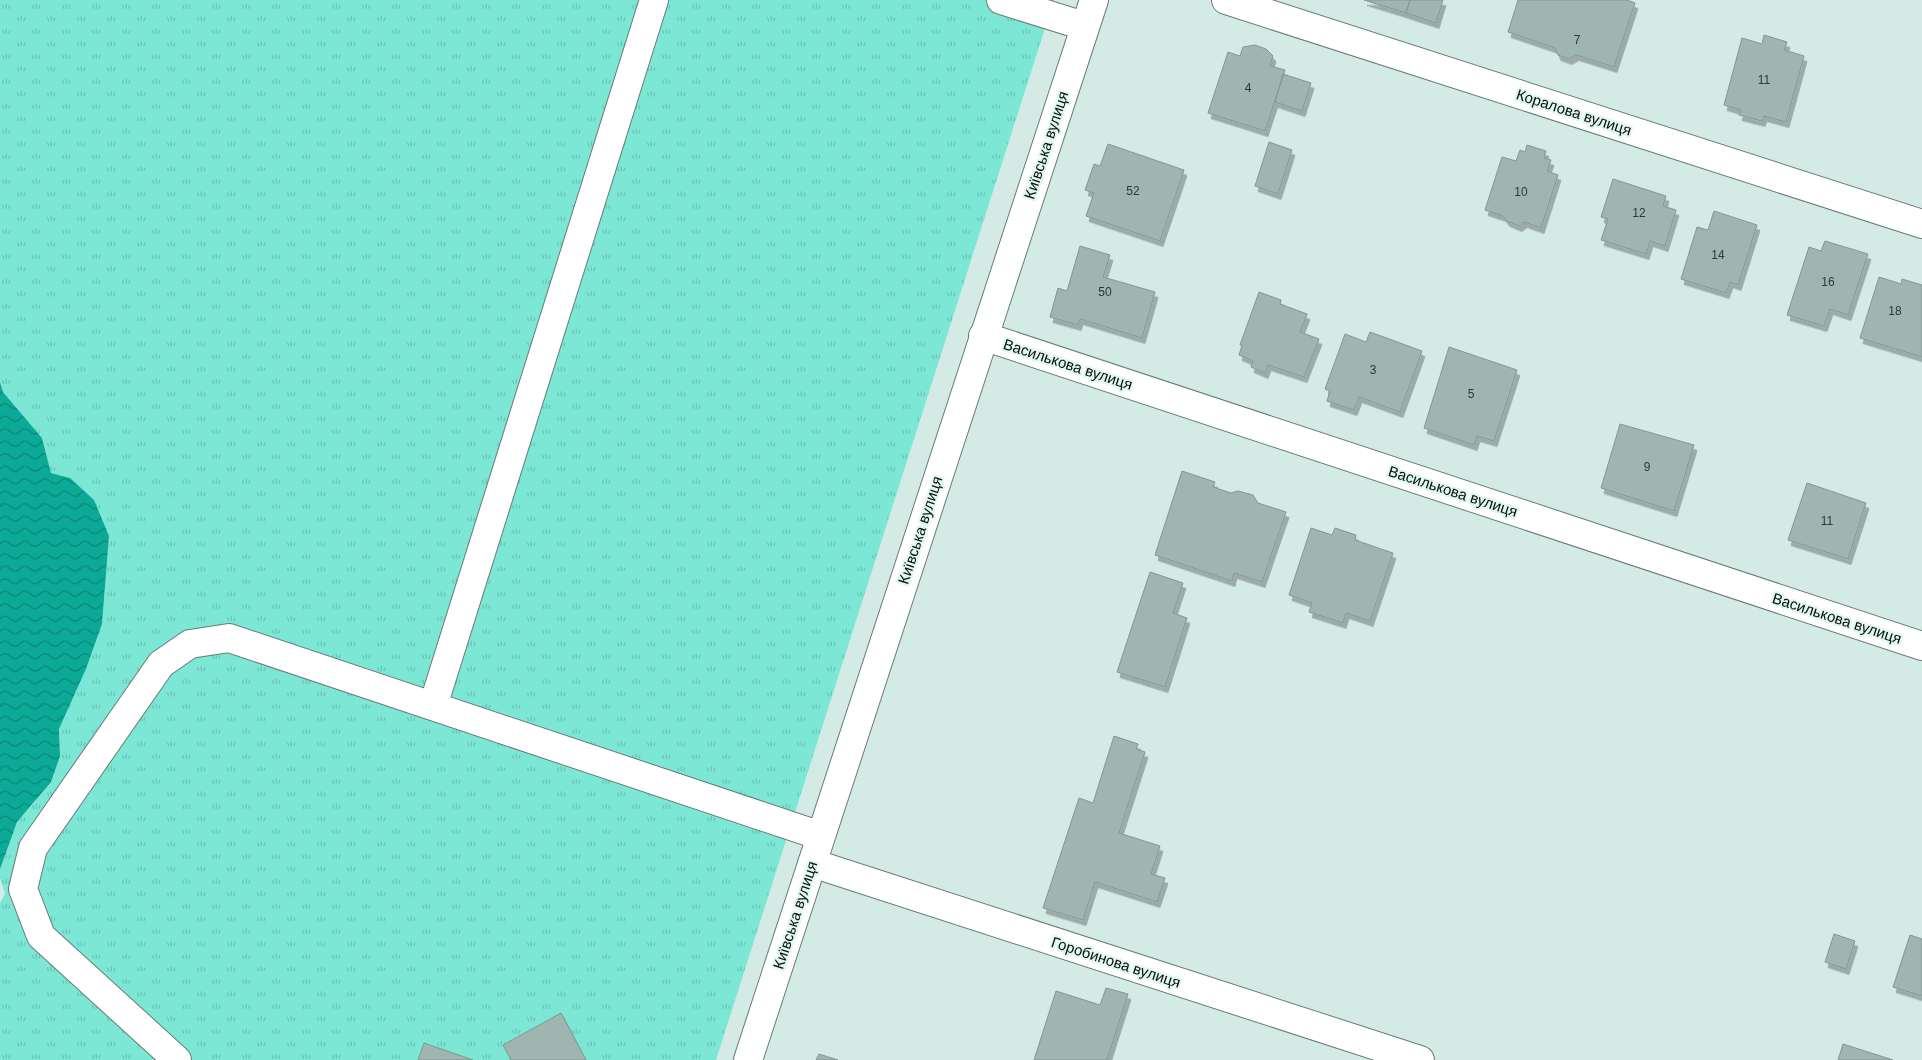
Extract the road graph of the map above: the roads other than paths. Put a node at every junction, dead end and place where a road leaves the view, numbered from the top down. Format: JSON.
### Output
{"nodes":[{"id":1,"x":654,"y":0,"type":"edge"},
{"id":2,"x":1001,"y":0,"type":"edge"},
{"id":3,"x":1094,"y":0,"type":"edge"},
{"id":4,"x":1226,"y":0,"type":"edge"},
{"id":5,"x":1084,"y":26,"type":"junction"},
{"id":6,"x":1922,"y":224,"type":"edge"},
{"id":7,"x":983,"y":336,"type":"junction"},
{"id":8,"x":1922,"y":646,"type":"edge"},
{"id":9,"x":432,"y":706,"type":"junction"},
{"id":10,"x":822,"y":836,"type":"junction"},
{"id":11,"x":812,"y":863,"type":"junction"},
{"id":12,"x":176,"y":1060,"type":"edge"},
{"id":13,"x":748,"y":1060,"type":"edge"},
{"id":14,"x":1420,"y":1060,"type":"edge"}],
"edges":[{"from":1,"to":9,"type":"street"},
{"from":2,"to":5,"type":"street"},
{"from":3,"to":5,"type":"street","name":"Київська вулиця"},
{"from":4,"to":6,"type":"street","name":"Коралова вулиця"},
{"from":5,"to":7,"type":"street","name":"Київська вулиця"},
{"from":7,"to":8,"type":"street","name":"Василькова вулиця"},
{"from":7,"to":10,"type":"street","name":"Київська вулиця"},
{"from":9,"to":10,"type":"street"},
{"from":9,"to":12,"type":"street"},
{"from":10,"to":11,"type":"street","name":"Київська вулиця"},
{"from":11,"to":13,"type":"street","name":"Київська вулиця"},
{"from":11,"to":14,"type":"street","name":"Горобинова вулиця"}]}
